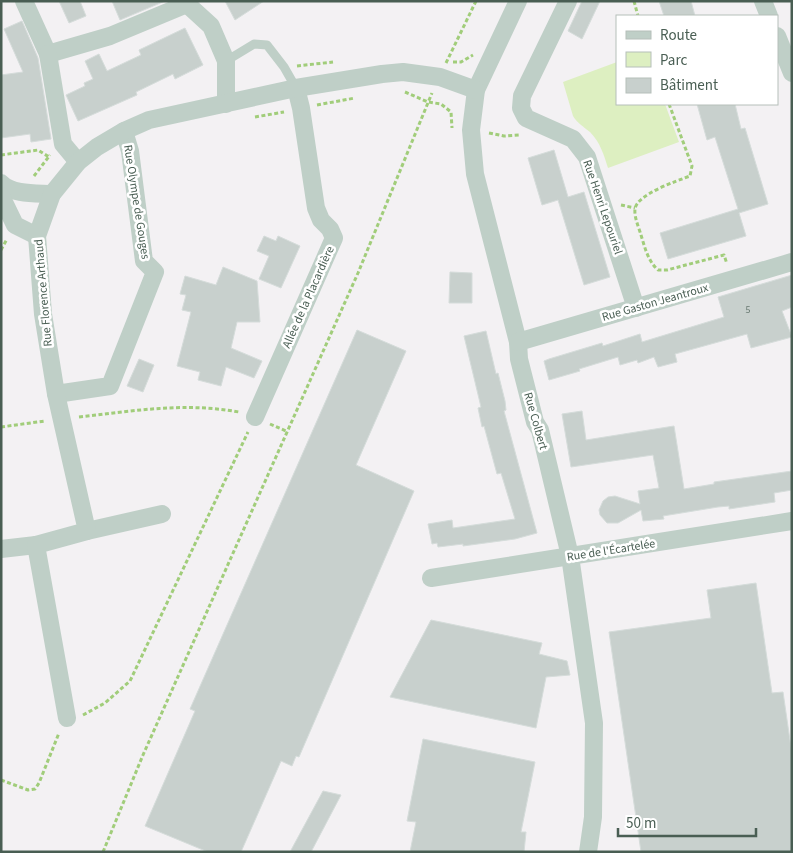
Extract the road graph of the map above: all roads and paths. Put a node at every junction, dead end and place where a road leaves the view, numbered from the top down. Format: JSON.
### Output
{"nodes":[{"id":1,"x":24,"y":1,"type":"edge"},
{"id":2,"x":476,"y":1,"type":"edge"},
{"id":3,"x":518,"y":1,"type":"edge"},
{"id":4,"x":568,"y":1,"type":"edge"},
{"id":5,"x":634,"y":1,"type":"edge"},
{"id":6,"x":763,"y":1,"type":"edge"},
{"id":7,"x":186,"y":3,"type":"edge"},
{"id":8,"x":638,"y":15,"type":"edge"},
{"id":9,"x":769,"y":15,"type":"edge"},
{"id":10,"x":778,"y":38,"type":"edge"},
{"id":11,"x":48,"y":54,"type":"junction"},
{"id":12,"x":226,"y":61,"type":"junction"},
{"id":13,"x":792,"y":73,"type":"edge"},
{"id":14,"x":440,"y":77,"type":"junction"},
{"id":15,"x":296,"y":88,"type":"junction"},
{"id":16,"x":476,"y":90,"type":"junction"},
{"id":17,"x":399,"y":92,"type":"dead end"},
{"id":18,"x":359,"y":98,"type":"dead end"},
{"id":19,"x":428,"y":102,"type":"junction"},
{"id":20,"x":226,"y":104,"type":"junction"},
{"id":21,"x":669,"y":105,"type":"edge"},
{"id":22,"x":301,"y":108,"type":"junction"},
{"id":23,"x":248,"y":118,"type":"dead end"},
{"id":24,"x":471,"y":130,"type":"junction"},
{"id":25,"x":124,"y":131,"type":"junction"},
{"id":26,"x":522,"y":135,"type":"dead end"},
{"id":27,"x":1,"y":155,"type":"edge"},
{"id":28,"x":49,"y":157,"type":"dead end"},
{"id":29,"x":78,"y":162,"type":"junction"},
{"id":30,"x":1,"y":183,"type":"edge"},
{"id":31,"x":52,"y":194,"type":"junction"},
{"id":32,"x":1,"y":196,"type":"edge"},
{"id":33,"x":37,"y":236,"type":"junction"},
{"id":34,"x":792,"y":262,"type":"edge"},
{"id":35,"x":731,"y":279,"type":"junction"},
{"id":36,"x":636,"y":308,"type":"junction"},
{"id":37,"x":518,"y":342,"type":"junction"},
{"id":38,"x":56,"y":394,"type":"junction"},
{"id":39,"x":255,"y":417,"type":"junction"},
{"id":40,"x":62,"y":419,"type":"junction"},
{"id":41,"x":1,"y":427,"type":"edge"},
{"id":42,"x":286,"y":431,"type":"junction"},
{"id":43,"x":162,"y":514,"type":"dead end"},
{"id":44,"x":792,"y":521,"type":"edge"},
{"id":45,"x":87,"y":531,"type":"junction"},
{"id":46,"x":36,"y":545,"type":"junction"},
{"id":47,"x":1,"y":549,"type":"edge"},
{"id":48,"x":570,"y":556,"type":"junction"},
{"id":49,"x":431,"y":578,"type":"dead end"},
{"id":50,"x":69,"y":720,"type":"junction"},
{"id":51,"x":1,"y":780,"type":"edge"},
{"id":52,"x":103,"y":852,"type":"edge"},
{"id":53,"x":588,"y":852,"type":"edge"}],
"edges":[{"from":1,"to":11,"type":"street"},
{"from":2,"to":14,"type":"path"},
{"from":3,"to":16,"type":"street","name":"Rue Colbert"},
{"from":4,"to":36,"type":"street","name":"Rue Henri Lepouriel"},
{"from":5,"to":8,"type":"path"},
{"from":6,"to":9,"type":"street"},
{"from":7,"to":11,"type":"street"},
{"from":7,"to":12,"type":"street"},
{"from":10,"to":13,"type":"street"},
{"from":11,"to":29,"type":"street"},
{"from":12,"to":15,"type":"lane"},
{"from":12,"to":20,"type":"street"},
{"from":14,"to":15,"type":"street","name":"Rue Florence Arthaud"},
{"from":14,"to":16,"type":"street","name":"Rue Florence Arthaud"},
{"from":14,"to":19,"type":"path"},
{"from":15,"to":20,"type":"street","name":"Rue Florence Arthaud"},
{"from":15,"to":22,"type":"street","name":"Allée de la Placardière"},
{"from":16,"to":24,"type":"street","name":"Rue Colbert"},
{"from":17,"to":19,"type":"path"},
{"from":18,"to":22,"type":"path"},
{"from":19,"to":24,"type":"path"},
{"from":19,"to":42,"type":"path"},
{"from":20,"to":25,"type":"street","name":"Rue Florence Arthaud"},
{"from":21,"to":35,"type":"path"},
{"from":22,"to":23,"type":"path"},
{"from":22,"to":39,"type":"street","name":"Allée de la Placardière"},
{"from":24,"to":26,"type":"path"},
{"from":24,"to":37,"type":"street","name":"Rue Colbert"},
{"from":25,"to":29,"type":"street","name":"Rue Florence Arthaud"},
{"from":25,"to":38,"type":"street","name":"Rue Olympe de Gouges"},
{"from":27,"to":28,"type":"path"},
{"from":29,"to":31,"type":"street","name":"Rue Florence Arthaud"},
{"from":30,"to":31,"type":"street"},
{"from":31,"to":33,"type":"street","name":"Rue Florence Arthaud"},
{"from":32,"to":33,"type":"street"},
{"from":33,"to":38,"type":"street","name":"Rue Florence Arthaud"},
{"from":34,"to":35,"type":"street","name":"Rue Gaston Jeantroux"},
{"from":35,"to":36,"type":"street","name":"Rue Gaston Jeantroux"},
{"from":36,"to":37,"type":"street","name":"Rue Gaston Jeantroux"},
{"from":37,"to":48,"type":"street","name":"Rue Colbert"},
{"from":38,"to":40,"type":"street","name":"Rue Florence Arthaud"},
{"from":39,"to":40,"type":"path"},
{"from":39,"to":42,"type":"path"},
{"from":39,"to":50,"type":"path"},
{"from":40,"to":41,"type":"path"},
{"from":40,"to":45,"type":"street","name":"Rue Florence Arthaud"},
{"from":42,"to":52,"type":"path"},
{"from":43,"to":45,"type":"street"},
{"from":44,"to":48,"type":"street","name":"Rue de l'Écartelée"},
{"from":45,"to":46,"type":"street"},
{"from":46,"to":47,"type":"street"},
{"from":46,"to":50,"type":"street"},
{"from":48,"to":49,"type":"street","name":"Rue de l'Écartelée"},
{"from":48,"to":53,"type":"street","name":"Rue Colbert"},
{"from":50,"to":51,"type":"path"}]}
